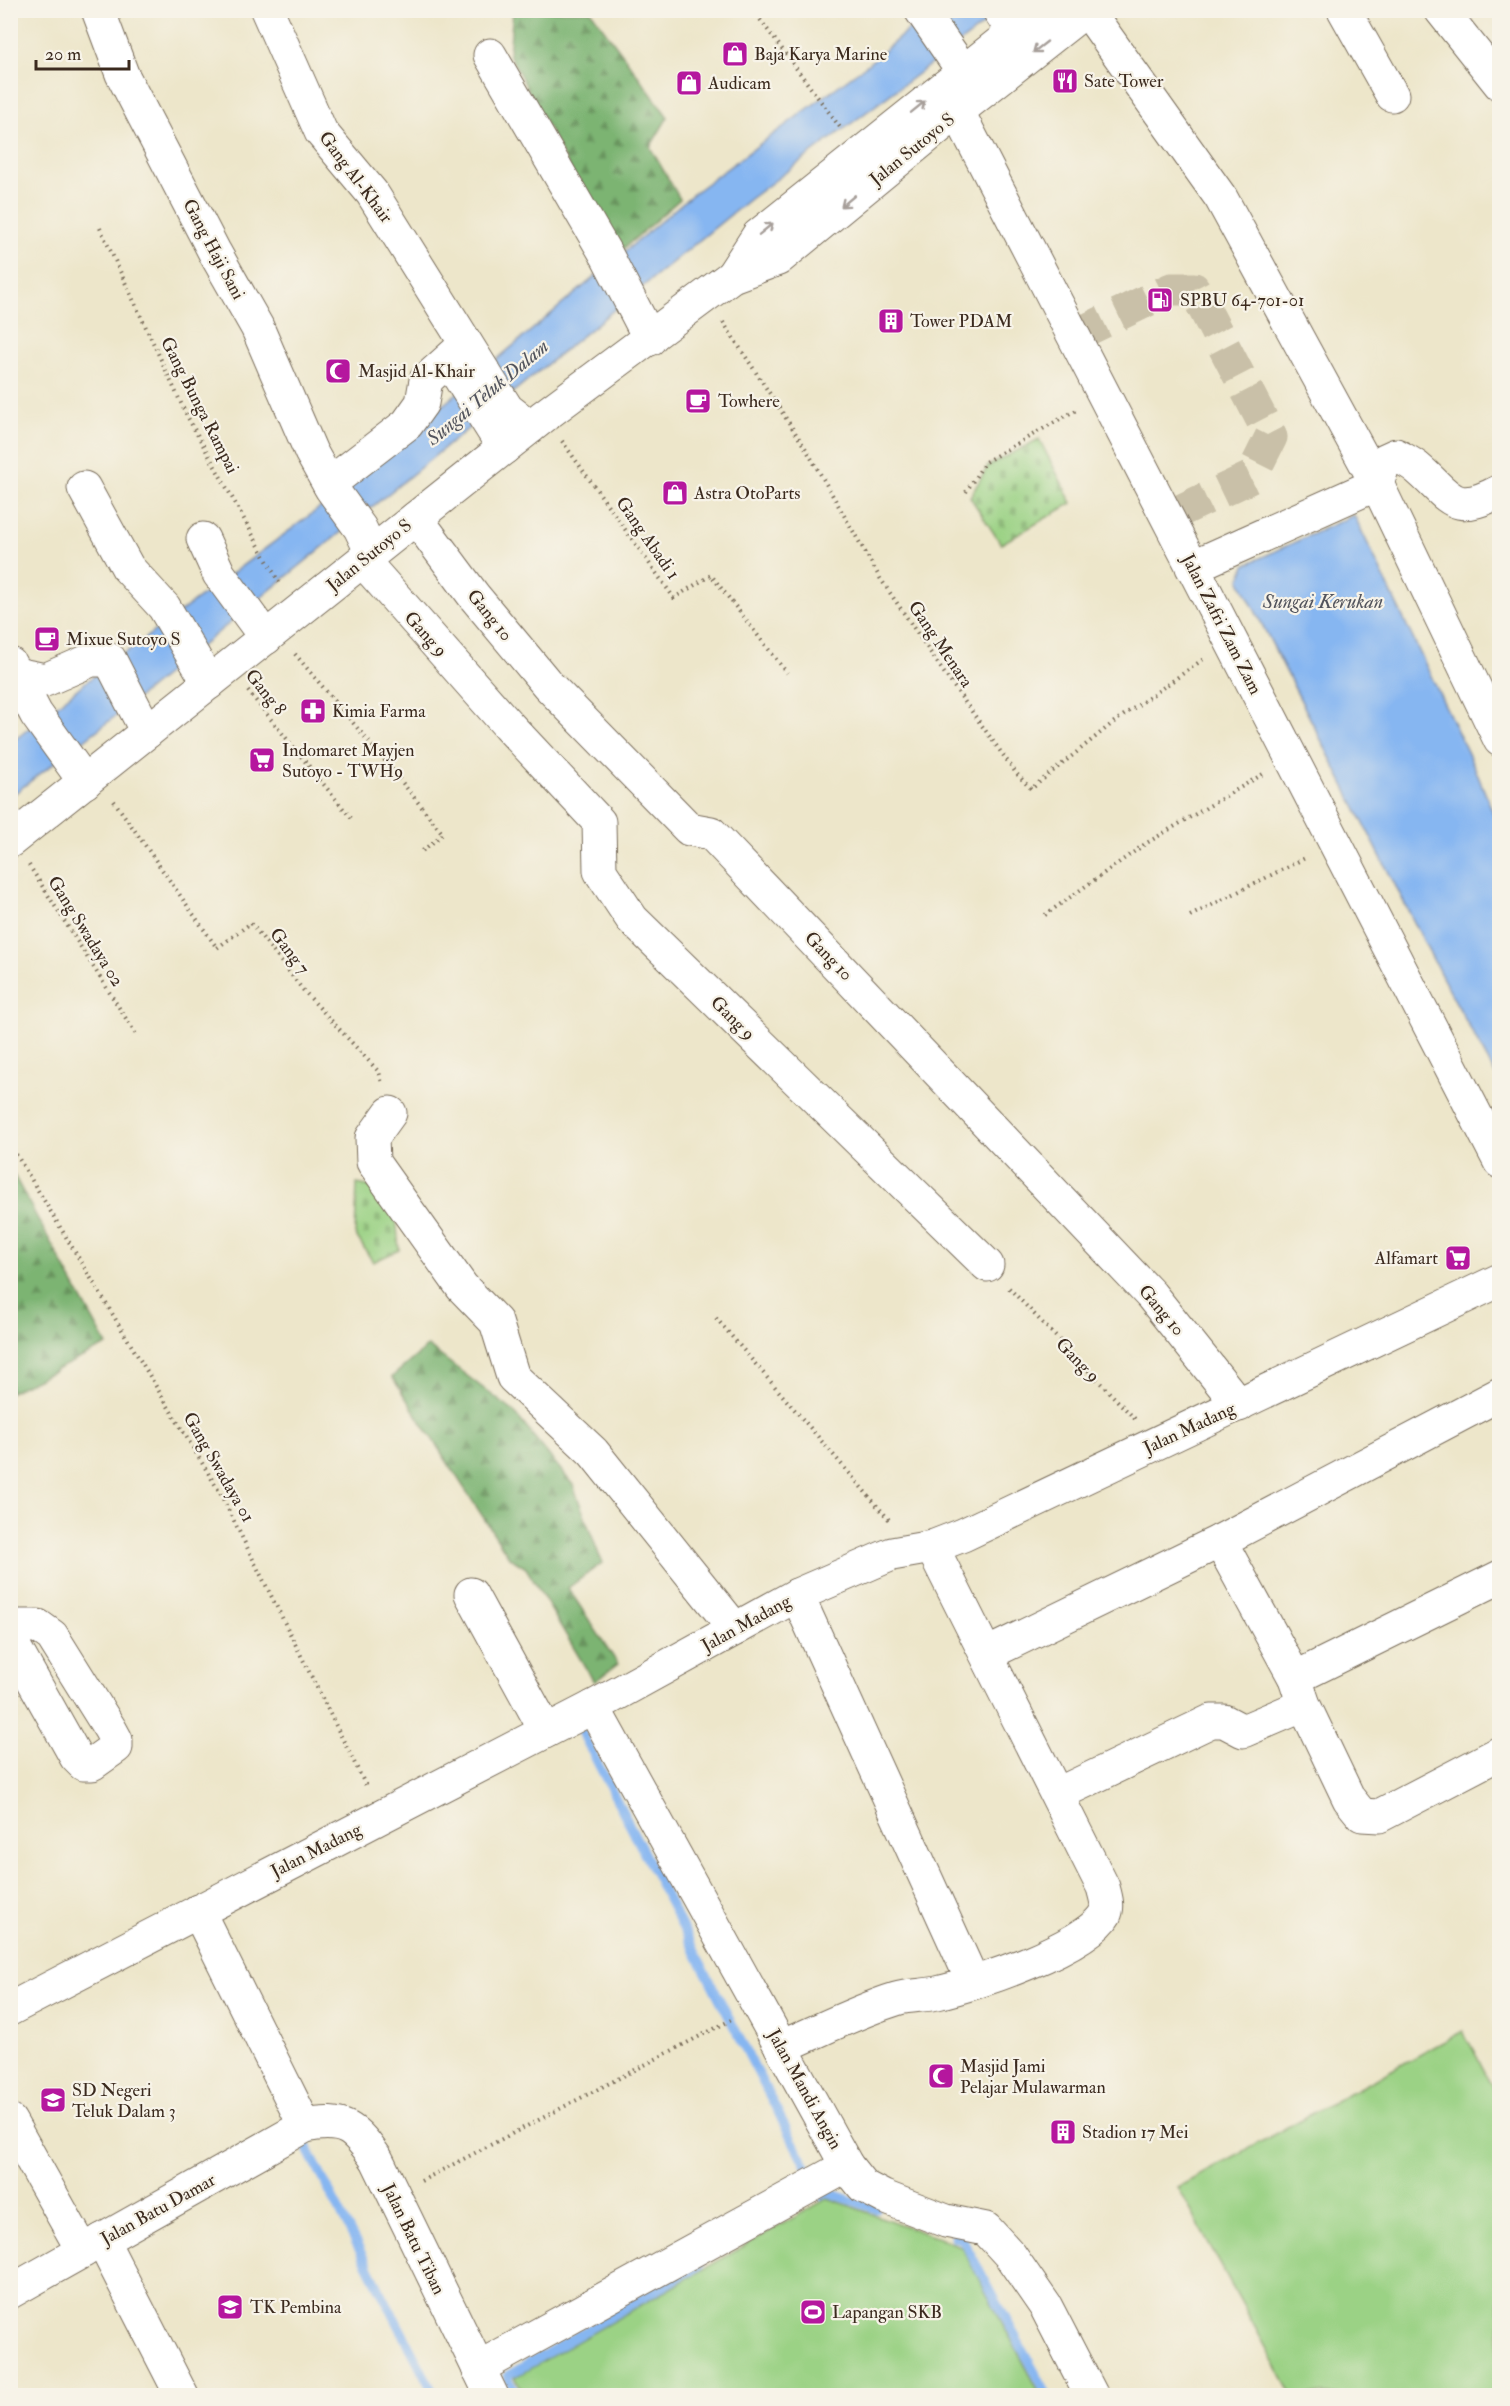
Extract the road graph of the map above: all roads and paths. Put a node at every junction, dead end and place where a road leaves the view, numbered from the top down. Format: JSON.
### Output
{"nodes":[{"id":1,"x":98,"y":10,"type":"edge"},
{"id":2,"x":267,"y":10,"type":"edge"},
{"id":3,"x":753,"y":10,"type":"edge"},
{"id":4,"x":921,"y":10,"type":"edge"},
{"id":5,"x":1041,"y":10,"type":"edge"},
{"id":6,"x":1086,"y":10,"type":"edge"},
{"id":7,"x":1344,"y":10,"type":"edge"},
{"id":8,"x":1441,"y":10,"type":"edge"},
{"id":9,"x":1005,"y":19,"type":"edge"},
{"id":10,"x":490,"y":55,"type":"dead end"},
{"id":11,"x":954,"y":80,"type":"junction"},
{"id":12,"x":1500,"y":84,"type":"edge"},
{"id":13,"x":1392,"y":95,"type":"dead end"},
{"id":14,"x":844,"y":134,"type":"dead end"},
{"id":15,"x":100,"y":228,"type":"dead end"},
{"id":16,"x":705,"y":298,"type":"junction"},
{"id":17,"x":650,"y":339,"type":"junction"},
{"id":18,"x":456,"y":366,"type":"junction"},
{"id":19,"x":1104,"y":394,"type":"junction"},
{"id":20,"x":515,"y":425,"type":"junction"},
{"id":21,"x":1377,"y":484,"type":"junction"},
{"id":22,"x":330,"y":486,"type":"junction"},
{"id":23,"x":84,"y":488,"type":"dead end"},
{"id":24,"x":1500,"y":490,"type":"edge"},
{"id":25,"x":966,"y":492,"type":"dead end"},
{"id":26,"x":416,"y":518,"type":"junction"},
{"id":27,"x":202,"y":539,"type":"dead end"},
{"id":28,"x":365,"y":547,"type":"junction"},
{"id":29,"x":1192,"y":567,"type":"junction"},
{"id":30,"x":284,"y":590,"type":"dead end"},
{"id":31,"x":264,"y":629,"type":"junction"},
{"id":32,"x":1231,"y":641,"type":"junction"},
{"id":33,"x":13,"y":669,"type":"edge"},
{"id":34,"x":211,"y":671,"type":"junction"},
{"id":35,"x":787,"y":673,"type":"dead end"},
{"id":36,"x":1488,"y":686,"type":"edge"},
{"id":37,"x":140,"y":721,"type":"junction"},
{"id":38,"x":1500,"y":740,"type":"edge"},
{"id":39,"x":1293,"y":761,"type":"junction"},
{"id":40,"x":82,"y":772,"type":"junction"},
{"id":41,"x":351,"y":818,"type":"dead end"},
{"id":42,"x":12,"y":840,"type":"edge"},
{"id":43,"x":1335,"y":843,"type":"junction"},
{"id":44,"x":421,"y":852,"type":"dead end"},
{"id":45,"x":1045,"y":915,"type":"dead end"},
{"id":46,"x":1190,"y":916,"type":"dead end"},
{"id":47,"x":137,"y":1036,"type":"dead end"},
{"id":48,"x":390,"y":1113,"type":"joint"},
{"id":49,"x":10,"y":1144,"type":"edge"},
{"id":50,"x":1500,"y":1162,"type":"edge"},
{"id":51,"x":987,"y":1265,"type":"joint"},
{"id":52,"x":1500,"y":1280,"type":"edge"},
{"id":53,"x":716,"y":1318,"type":"dead end"},
{"id":54,"x":1500,"y":1394,"type":"edge"},
{"id":55,"x":1239,"y":1405,"type":"junction"},
{"id":56,"x":1158,"y":1443,"type":"junction"},
{"id":57,"x":1220,"y":1541,"type":"junction"},
{"id":58,"x":924,"y":1548,"type":"junction"},
{"id":59,"x":1500,"y":1577,"type":"edge"},
{"id":60,"x":471,"y":1594,"type":"dead end"},
{"id":61,"x":797,"y":1595,"type":"junction"},
{"id":62,"x":10,"y":1626,"type":"edge"},
{"id":63,"x":735,"y":1629,"type":"junction"},
{"id":64,"x":10,"y":1639,"type":"edge"},
{"id":65,"x":987,"y":1654,"type":"junction"},
{"id":66,"x":1299,"y":1692,"type":"junction"},
{"id":67,"x":593,"y":1707,"type":"junction"},
{"id":68,"x":546,"y":1731,"type":"junction"},
{"id":69,"x":1500,"y":1753,"type":"edge"},
{"id":70,"x":1058,"y":1794,"type":"junction"},
{"id":71,"x":381,"y":1816,"type":"junction"},
{"id":72,"x":198,"y":1911,"type":"junction"},
{"id":73,"x":973,"y":1982,"type":"junction"},
{"id":74,"x":759,"y":2006,"type":"junction"},
{"id":75,"x":10,"y":2009,"type":"edge"},
{"id":76,"x":781,"y":2047,"type":"junction"},
{"id":77,"x":10,"y":2121,"type":"edge"},
{"id":78,"x":305,"y":2126,"type":"junction"},
{"id":79,"x":847,"y":2166,"type":"junction"},
{"id":80,"x":392,"y":2196,"type":"junction"},
{"id":81,"x":93,"y":2246,"type":"junction"},
{"id":82,"x":10,"y":2292,"type":"edge"},
{"id":83,"x":485,"y":2382,"type":"edge"},
{"id":84,"x":182,"y":2396,"type":"edge"},
{"id":85,"x":1092,"y":2396,"type":"edge"}],
"edges":[{"from":1,"to":22,"type":"main road","name":"Gang Haji Sani"},
{"from":2,"to":18,"type":"main road","name":"Gang Al-Khair"},
{"from":3,"to":14,"type":"path"},
{"from":4,"to":11,"type":"main road","name":"Jalan Zafri Zam Zam"},
{"from":5,"to":9,"type":"main road","name":"Jalan Sutoyo S"},
{"from":6,"to":11,"type":"main road","name":"Jalan Sutoyo S","one_way":true},
{"from":6,"to":21,"type":"main road"},
{"from":7,"to":13,"type":"main road"},
{"from":8,"to":12,"type":"main road"},
{"from":9,"to":11,"type":"main road","name":"Jalan Sutoyo S"},
{"from":10,"to":17,"type":"main road"},
{"from":11,"to":16,"type":"main road","name":"Jalan Sutoyo S"},
{"from":11,"to":19,"type":"main road","name":"Jalan Zafri Zam Zam"},
{"from":15,"to":30,"type":"path","name":"Gang Bunga Rampai"},
{"from":16,"to":17,"type":"main road","name":"Jalan Sutoyo S"},
{"from":16,"to":32,"type":"path","name":"Gang Menara"},
{"from":17,"to":20,"type":"main road","name":"Jalan Sutoyo S"},
{"from":18,"to":20,"type":"main road","name":"Gang Al-Khair"},
{"from":18,"to":22,"type":"main road"},
{"from":19,"to":25,"type":"path"},
{"from":19,"to":29,"type":"main road","name":"Jalan Zafri Zam Zam"},
{"from":20,"to":26,"type":"main road","name":"Jalan Sutoyo S"},
{"from":20,"to":35,"type":"path","name":"Gang Abadi 1"},
{"from":21,"to":24,"type":"main road"},
{"from":21,"to":29,"type":"main road"},
{"from":21,"to":36,"type":"main road"},
{"from":22,"to":28,"type":"main road","name":"Gang Haji Sani"},
{"from":23,"to":34,"type":"main road"},
{"from":26,"to":28,"type":"main road","name":"Jalan Sutoyo S"},
{"from":26,"to":55,"type":"main road","name":"Gang 10"},
{"from":27,"to":31,"type":"main road"},
{"from":28,"to":31,"type":"main road","name":"Jalan Sutoyo S"},
{"from":28,"to":51,"type":"main road","name":"Gang 9"},
{"from":29,"to":32,"type":"main road","name":"Jalan Zafri Zam Zam"},
{"from":31,"to":34,"type":"main road","name":"Jalan Sutoyo S"},
{"from":31,"to":44,"type":"path"},
{"from":32,"to":39,"type":"main road","name":"Jalan Zafri Zam Zam"},
{"from":33,"to":37,"type":"main road"},
{"from":33,"to":40,"type":"main road"},
{"from":34,"to":37,"type":"main road","name":"Jalan Sutoyo S"},
{"from":34,"to":41,"type":"path","name":"Gang 8"},
{"from":36,"to":38,"type":"main road"},
{"from":37,"to":40,"type":"main road","name":"Jalan Sutoyo S"},
{"from":39,"to":43,"type":"main road","name":"Jalan Zafri Zam Zam"},
{"from":39,"to":45,"type":"path"},
{"from":40,"to":42,"type":"main road","name":"Jalan Sutoyo S"},
{"from":40,"to":48,"type":"path","name":"Gang 7"},
{"from":42,"to":47,"type":"path","name":"Gang Swadaya 02"},
{"from":43,"to":46,"type":"path"},
{"from":43,"to":50,"type":"main road","name":"Jalan Zafri Zam Zam"},
{"from":48,"to":63,"type":"main road"},
{"from":49,"to":71,"type":"path","name":"Gang Swadaya 01"},
{"from":51,"to":56,"type":"path","name":"Gang 9"},
{"from":52,"to":55,"type":"main road","name":"Jalan Madang"},
{"from":53,"to":58,"type":"path"},
{"from":54,"to":57,"type":"main road"},
{"from":55,"to":56,"type":"main road","name":"Jalan Madang"},
{"from":56,"to":58,"type":"main road","name":"Jalan Madang"},
{"from":57,"to":65,"type":"main road"},
{"from":57,"to":66,"type":"main road"},
{"from":58,"to":61,"type":"main road","name":"Jalan Madang"},
{"from":58,"to":65,"type":"main road"},
{"from":59,"to":66,"type":"main road"},
{"from":60,"to":68,"type":"main road"},
{"from":61,"to":63,"type":"main road","name":"Jalan Madang"},
{"from":61,"to":73,"type":"main road"},
{"from":62,"to":64,"type":"main road"},
{"from":63,"to":67,"type":"main road","name":"Jalan Madang"},
{"from":65,"to":70,"type":"main road"},
{"from":66,"to":69,"type":"main road"},
{"from":66,"to":70,"type":"main road"},
{"from":67,"to":68,"type":"main road","name":"Jalan Madang"},
{"from":67,"to":74,"type":"main road","name":"Jalan Mandi Angin"},
{"from":68,"to":71,"type":"main road","name":"Jalan Madang"},
{"from":70,"to":73,"type":"main road"},
{"from":71,"to":72,"type":"main road","name":"Jalan Madang"},
{"from":72,"to":75,"type":"main road","name":"Jalan Madang"},
{"from":72,"to":78,"type":"main road"},
{"from":73,"to":76,"type":"main road"},
{"from":74,"to":76,"type":"main road","name":"Jalan Mandi Angin"},
{"from":74,"to":80,"type":"path"},
{"from":76,"to":79,"type":"main road","name":"Jalan Mandi Angin"},
{"from":77,"to":81,"type":"main road"},
{"from":78,"to":80,"type":"main road","name":"Jalan Batu Tiban"},
{"from":78,"to":81,"type":"main road","name":"Jalan Batu Damar"},
{"from":79,"to":83,"type":"main road","name":"Jalan Mandi Angin"},
{"from":79,"to":85,"type":"main road"},
{"from":80,"to":83,"type":"main road","name":"Jalan Batu Tiban"},
{"from":81,"to":82,"type":"main road","name":"Jalan Batu Damar"},
{"from":81,"to":84,"type":"main road"}]}
